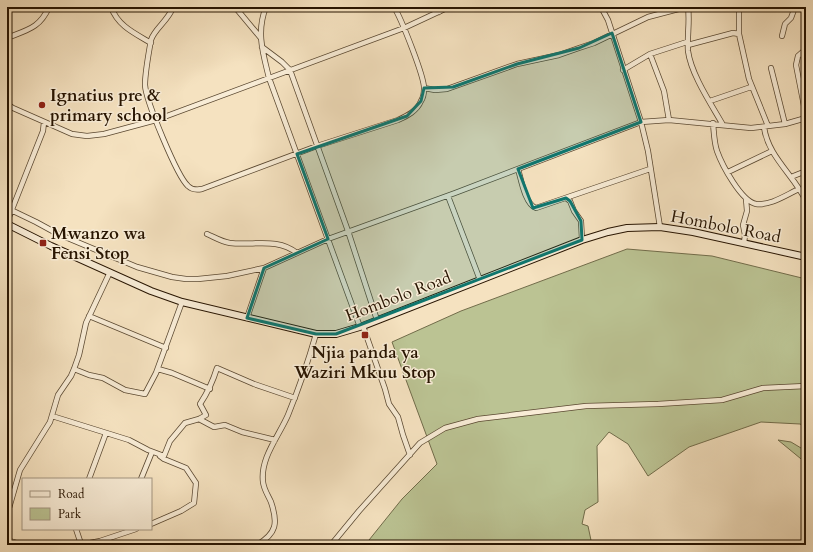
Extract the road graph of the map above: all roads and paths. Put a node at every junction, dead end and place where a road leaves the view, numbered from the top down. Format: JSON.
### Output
{"nodes":[{"id":1,"x":49,"y":7,"type":"edge"},
{"id":2,"x":111,"y":7,"type":"edge"},
{"id":3,"x":173,"y":7,"type":"edge"},
{"id":4,"x":235,"y":7,"type":"edge"},
{"id":5,"x":266,"y":7,"type":"edge"},
{"id":6,"x":394,"y":7,"type":"edge"},
{"id":7,"x":431,"y":7,"type":"edge"},
{"id":8,"x":449,"y":7,"type":"edge"},
{"id":9,"x":601,"y":7,"type":"edge"},
{"id":10,"x":661,"y":7,"type":"edge"},
{"id":11,"x":687,"y":7,"type":"edge"},
{"id":12,"x":739,"y":7,"type":"edge"},
{"id":13,"x":795,"y":7,"type":"edge"},
{"id":14,"x":439,"y":12,"type":"junction"},
{"id":15,"x":660,"y":13,"type":"junction"},
{"id":16,"x":404,"y":28,"type":"junction"},
{"id":17,"x":612,"y":33,"type":"junction"},
{"id":18,"x":739,"y":34,"type":"junction"},
{"id":19,"x":782,"y":36,"type":"dead end"},
{"id":20,"x":7,"y":38,"type":"edge"},
{"id":21,"x":261,"y":38,"type":"junction"},
{"id":22,"x":151,"y":43,"type":"junction"},
{"id":23,"x":688,"y":44,"type":"junction"},
{"id":24,"x":262,"y":47,"type":"junction"},
{"id":25,"x":806,"y":49,"type":"edge"},
{"id":26,"x":650,"y":54,"type":"junction"},
{"id":27,"x":771,"y":68,"type":"dead end"},
{"id":28,"x":290,"y":70,"type":"junction"},
{"id":29,"x":623,"y":70,"type":"junction"},
{"id":30,"x":269,"y":78,"type":"junction"},
{"id":31,"x":751,"y":87,"type":"junction"},
{"id":32,"x":424,"y":88,"type":"junction"},
{"id":33,"x":710,"y":101,"type":"junction"},
{"id":34,"x":7,"y":104,"type":"edge"},
{"id":35,"x":806,"y":117,"type":"edge"},
{"id":36,"x":156,"y":120,"type":"junction"},
{"id":37,"x":669,"y":120,"type":"junction"},
{"id":38,"x":44,"y":122,"type":"junction"},
{"id":39,"x":641,"y":122,"type":"junction"},
{"id":40,"x":713,"y":123,"type":"junction"},
{"id":41,"x":785,"y":124,"type":"junction"},
{"id":42,"x":722,"y":125,"type":"junction"},
{"id":43,"x":766,"y":127,"type":"junction"},
{"id":44,"x":317,"y":146,"type":"junction"},
{"id":45,"x":772,"y":151,"type":"junction"},
{"id":46,"x":297,"y":154,"type":"junction"},
{"id":47,"x":518,"y":169,"type":"junction"},
{"id":48,"x":650,"y":169,"type":"junction"},
{"id":49,"x":806,"y":171,"type":"edge"},
{"id":50,"x":728,"y":172,"type":"junction"},
{"id":51,"x":791,"y":177,"type":"junction"},
{"id":52,"x":799,"y":188,"type":"junction"},
{"id":53,"x":448,"y":196,"type":"junction"},
{"id":54,"x":566,"y":198,"type":"junction"},
{"id":55,"x":746,"y":199,"type":"junction"},
{"id":56,"x":806,"y":201,"type":"edge"},
{"id":57,"x":11,"y":210,"type":"junction"},
{"id":58,"x":7,"y":223,"type":"edge"},
{"id":59,"x":660,"y":227,"type":"junction"},
{"id":60,"x":348,"y":231,"type":"junction"},
{"id":61,"x":207,"y":234,"type":"dead end"},
{"id":62,"x":328,"y":239,"type":"junction"},
{"id":63,"x":582,"y":240,"type":"junction"},
{"id":64,"x":744,"y":243,"type":"junction"},
{"id":65,"x":297,"y":253,"type":"junction"},
{"id":66,"x":806,"y":258,"type":"edge"},
{"id":67,"x":264,"y":268,"type":"junction"},
{"id":68,"x":110,"y":272,"type":"junction"},
{"id":69,"x":480,"y":280,"type":"junction"},
{"id":70,"x":182,"y":302,"type":"junction"},
{"id":71,"x":89,"y":316,"type":"junction"},
{"id":72,"x":247,"y":318,"type":"junction"},
{"id":73,"x":377,"y":320,"type":"junction"},
{"id":74,"x":362,"y":326,"type":"junction"},
{"id":75,"x":316,"y":334,"type":"junction"},
{"id":76,"x":166,"y":348,"type":"junction"},
{"id":77,"x":74,"y":369,"type":"junction"},
{"id":78,"x":158,"y":370,"type":"junction"},
{"id":79,"x":806,"y":386,"type":"edge"},
{"id":80,"x":210,"y":389,"type":"junction"},
{"id":81,"x":295,"y":398,"type":"junction"},
{"id":82,"x":52,"y":416,"type":"junction"},
{"id":83,"x":199,"y":419,"type":"junction"},
{"id":84,"x":106,"y":433,"type":"junction"},
{"id":85,"x":275,"y":440,"type":"junction"},
{"id":86,"x":152,"y":452,"type":"junction"},
{"id":87,"x":158,"y":455,"type":"junction"},
{"id":88,"x":410,"y":455,"type":"junction"},
{"id":89,"x":89,"y":478,"type":"edge"},
{"id":90,"x":141,"y":478,"type":"edge"},
{"id":91,"x":7,"y":515,"type":"edge"},
{"id":92,"x":152,"y":524,"type":"edge"},
{"id":93,"x":76,"y":530,"type":"edge"},
{"id":94,"x":128,"y":530,"type":"edge"},
{"id":95,"x":108,"y":538,"type":"junction"},
{"id":96,"x":7,"y":540,"type":"edge"},
{"id":97,"x":23,"y":545,"type":"edge"},
{"id":98,"x":81,"y":545,"type":"edge"},
{"id":99,"x":110,"y":545,"type":"edge"},
{"id":100,"x":257,"y":545,"type":"edge"},
{"id":101,"x":331,"y":545,"type":"edge"}],
"edges":[{"from":1,"to":20,"type":"street"},
{"from":2,"to":22,"type":"street"},
{"from":3,"to":22,"type":"street"},
{"from":4,"to":21,"type":"street"},
{"from":5,"to":21,"type":"street"},
{"from":6,"to":16,"type":"street"},
{"from":7,"to":14,"type":"street"},
{"from":8,"to":14,"type":"street"},
{"from":9,"to":17,"type":"street"},
{"from":10,"to":15,"type":"street"},
{"from":11,"to":15,"type":"street"},
{"from":11,"to":23,"type":"street"},
{"from":12,"to":18,"type":"street"},
{"from":13,"to":19,"type":"street"},
{"from":14,"to":16,"type":"street"},
{"from":15,"to":17,"type":"street"},
{"from":16,"to":28,"type":"street"},
{"from":16,"to":32,"type":"street"},
{"from":17,"to":29,"type":"street"},
{"from":17,"to":32,"type":"street"},
{"from":18,"to":23,"type":"street"},
{"from":18,"to":31,"type":"street"},
{"from":21,"to":24,"type":"street"},
{"from":22,"to":36,"type":"street"},
{"from":23,"to":26,"type":"street"},
{"from":23,"to":33,"type":"street"},
{"from":24,"to":28,"type":"street"},
{"from":24,"to":30,"type":"street"},
{"from":25,"to":35,"type":"street"},
{"from":26,"to":29,"type":"street"},
{"from":26,"to":37,"type":"street"},
{"from":27,"to":41,"type":"street"},
{"from":28,"to":30,"type":"street"},
{"from":28,"to":44,"type":"street"},
{"from":29,"to":39,"type":"street"},
{"from":30,"to":36,"type":"street"},
{"from":30,"to":46,"type":"street"},
{"from":31,"to":33,"type":"street"},
{"from":31,"to":43,"type":"street"},
{"from":32,"to":44,"type":"street"},
{"from":33,"to":42,"type":"street"},
{"from":34,"to":38,"type":"street"},
{"from":35,"to":41,"type":"street"},
{"from":36,"to":38,"type":"street"},
{"from":36,"to":46,"type":"street"},
{"from":37,"to":39,"type":"street"},
{"from":37,"to":40,"type":"street"},
{"from":38,"to":57,"type":"street"},
{"from":39,"to":47,"type":"street"},
{"from":39,"to":48,"type":"street"},
{"from":40,"to":42,"type":"street"},
{"from":40,"to":50,"type":"street"},
{"from":41,"to":43,"type":"street"},
{"from":42,"to":43,"type":"street"},
{"from":43,"to":45,"type":"street"},
{"from":44,"to":46,"type":"street"},
{"from":44,"to":60,"type":"street"},
{"from":45,"to":50,"type":"street"},
{"from":45,"to":51,"type":"street"},
{"from":46,"to":62,"type":"street"},
{"from":47,"to":53,"type":"street"},
{"from":47,"to":54,"type":"street"},
{"from":48,"to":54,"type":"street"},
{"from":48,"to":59,"type":"street"},
{"from":49,"to":51,"type":"street"},
{"from":50,"to":55,"type":"street"},
{"from":51,"to":52,"type":"street"},
{"from":52,"to":55,"type":"street"},
{"from":52,"to":56,"type":"street"},
{"from":53,"to":60,"type":"street"},
{"from":53,"to":69,"type":"street"},
{"from":54,"to":63,"type":"street"},
{"from":55,"to":64,"type":"street"},
{"from":57,"to":58,"type":"street"},
{"from":57,"to":67,"type":"street"},
{"from":58,"to":68,"type":"street","name":"Hombolo Road"},
{"from":59,"to":63,"type":"street","name":"Hombolo Road"},
{"from":59,"to":64,"type":"street","name":"Hombolo Road"},
{"from":60,"to":62,"type":"street"},
{"from":60,"to":73,"type":"street"},
{"from":61,"to":65,"type":"street"},
{"from":62,"to":65,"type":"street"},
{"from":62,"to":74,"type":"street"},
{"from":63,"to":69,"type":"street","name":"Hombolo Road"},
{"from":64,"to":66,"type":"street","name":"Hombolo Road"},
{"from":65,"to":67,"type":"street"},
{"from":67,"to":72,"type":"street"},
{"from":68,"to":70,"type":"street","name":"Hombolo Road"},
{"from":68,"to":71,"type":"street"},
{"from":69,"to":73,"type":"street","name":"Hombolo Road"},
{"from":70,"to":72,"type":"street","name":"Hombolo Road"},
{"from":70,"to":76,"type":"street"},
{"from":71,"to":76,"type":"street"},
{"from":71,"to":77,"type":"street"},
{"from":72,"to":75,"type":"street","name":"Hombolo Road"},
{"from":73,"to":74,"type":"street","name":"Hombolo Road"},
{"from":74,"to":75,"type":"street","name":"Hombolo Road"},
{"from":74,"to":88,"type":"street"},
{"from":75,"to":81,"type":"street"},
{"from":76,"to":78,"type":"street"},
{"from":77,"to":78,"type":"street"},
{"from":77,"to":82,"type":"street"},
{"from":78,"to":80,"type":"street"},
{"from":79,"to":88,"type":"street"},
{"from":80,"to":81,"type":"street"},
{"from":80,"to":83,"type":"street"},
{"from":81,"to":85,"type":"street"},
{"from":82,"to":84,"type":"street"},
{"from":82,"to":91,"type":"street"},
{"from":83,"to":85,"type":"street"},
{"from":83,"to":87,"type":"street"},
{"from":84,"to":86,"type":"street"},
{"from":84,"to":89,"type":"street"},
{"from":85,"to":100,"type":"street"},
{"from":86,"to":87,"type":"street"},
{"from":86,"to":90,"type":"street"},
{"from":87,"to":92,"type":"street"},
{"from":88,"to":101,"type":"street"},
{"from":93,"to":98,"type":"street"},
{"from":94,"to":95,"type":"street"},
{"from":95,"to":98,"type":"street"},
{"from":95,"to":99,"type":"street"},
{"from":96,"to":97,"type":"street"}]}
